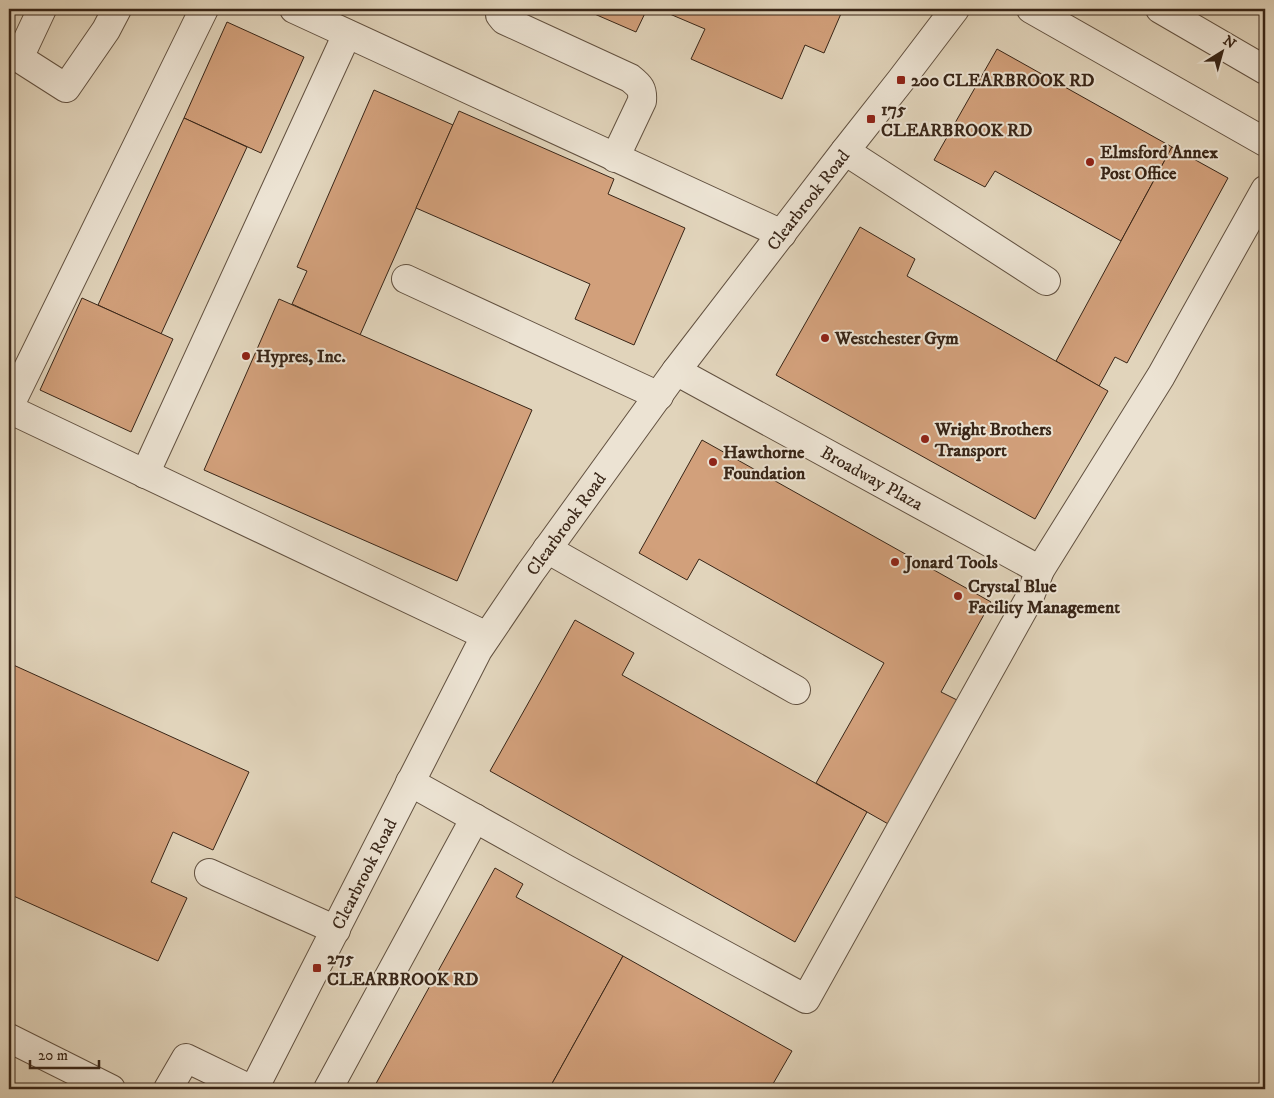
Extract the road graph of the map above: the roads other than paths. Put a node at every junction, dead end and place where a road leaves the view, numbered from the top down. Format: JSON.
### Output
{"nodes":[{"id":1,"x":42,"y":9,"type":"edge"},
{"id":2,"x":117,"y":9,"type":"edge"},
{"id":3,"x":204,"y":9,"type":"edge"},
{"id":4,"x":294,"y":9,"type":"edge"},
{"id":5,"x":500,"y":9,"type":"edge"},
{"id":6,"x":955,"y":9,"type":"edge"},
{"id":7,"x":1031,"y":9,"type":"edge"},
{"id":8,"x":1160,"y":9,"type":"edge"},
{"id":9,"x":346,"y":34,"type":"junction"},
{"id":10,"x":14,"y":56,"type":"edge"},
{"id":11,"x":1263,"y":63,"type":"edge"},
{"id":12,"x":1265,"y":142,"type":"edge"},
{"id":13,"x":845,"y":151,"type":"junction"},
{"id":14,"x":615,"y":158,"type":"junction"},
{"id":15,"x":1265,"y":190,"type":"edge"},
{"id":16,"x":782,"y":234,"type":"junction"},
{"id":17,"x":406,"y":280,"type":"dead end"},
{"id":18,"x":1046,"y":281,"type":"dead end"},
{"id":19,"x":676,"y":372,"type":"junction"},
{"id":20,"x":659,"y":396,"type":"junction"},
{"id":21,"x":9,"y":408,"type":"edge"},
{"id":22,"x":145,"y":474,"type":"junction"},
{"id":23,"x":547,"y":549,"type":"junction"},
{"id":24,"x":1040,"y":570,"type":"junction"},
{"id":25,"x":487,"y":636,"type":"junction"},
{"id":26,"x":796,"y":690,"type":"dead end"},
{"id":27,"x":410,"y":782,"type":"junction"},
{"id":28,"x":475,"y":818,"type":"junction"},
{"id":29,"x":209,"y":873,"type":"dead end"},
{"id":30,"x":336,"y":930,"type":"junction"},
{"id":31,"x":9,"y":1038,"type":"edge"},
{"id":32,"x":111,"y":1089,"type":"edge"},
{"id":33,"x":168,"y":1089,"type":"edge"},
{"id":34,"x":250,"y":1089,"type":"edge"},
{"id":35,"x":254,"y":1089,"type":"edge"},
{"id":36,"x":328,"y":1089,"type":"edge"}],
"edges":[{"from":1,"to":10,"type":"street"},
{"from":2,"to":10,"type":"street"},
{"from":3,"to":21,"type":"street"},
{"from":4,"to":9,"type":"street"},
{"from":5,"to":14,"type":"street"},
{"from":6,"to":13,"type":"street","name":"Clearbrook Road"},
{"from":7,"to":12,"type":"street"},
{"from":8,"to":11,"type":"street"},
{"from":9,"to":14,"type":"street"},
{"from":9,"to":22,"type":"street"},
{"from":13,"to":16,"type":"street","name":"Clearbrook Road"},
{"from":13,"to":18,"type":"street"},
{"from":14,"to":16,"type":"street"},
{"from":15,"to":24,"type":"street"},
{"from":16,"to":19,"type":"street","name":"Clearbrook Road"},
{"from":17,"to":20,"type":"street"},
{"from":19,"to":20,"type":"street","name":"Clearbrook Road"},
{"from":19,"to":24,"type":"street","name":"Broadway Plaza"},
{"from":20,"to":23,"type":"street","name":"Clearbrook Road"},
{"from":21,"to":22,"type":"street"},
{"from":22,"to":25,"type":"street"},
{"from":23,"to":25,"type":"street","name":"Clearbrook Road"},
{"from":23,"to":26,"type":"street"},
{"from":24,"to":28,"type":"street"},
{"from":25,"to":27,"type":"street","name":"Clearbrook Road"},
{"from":27,"to":28,"type":"street"},
{"from":27,"to":30,"type":"street","name":"Clearbrook Road"},
{"from":28,"to":36,"type":"street"},
{"from":29,"to":30,"type":"street"},
{"from":30,"to":35,"type":"street","name":"Clearbrook Road"},
{"from":31,"to":32,"type":"street"},
{"from":33,"to":34,"type":"street"}]}
